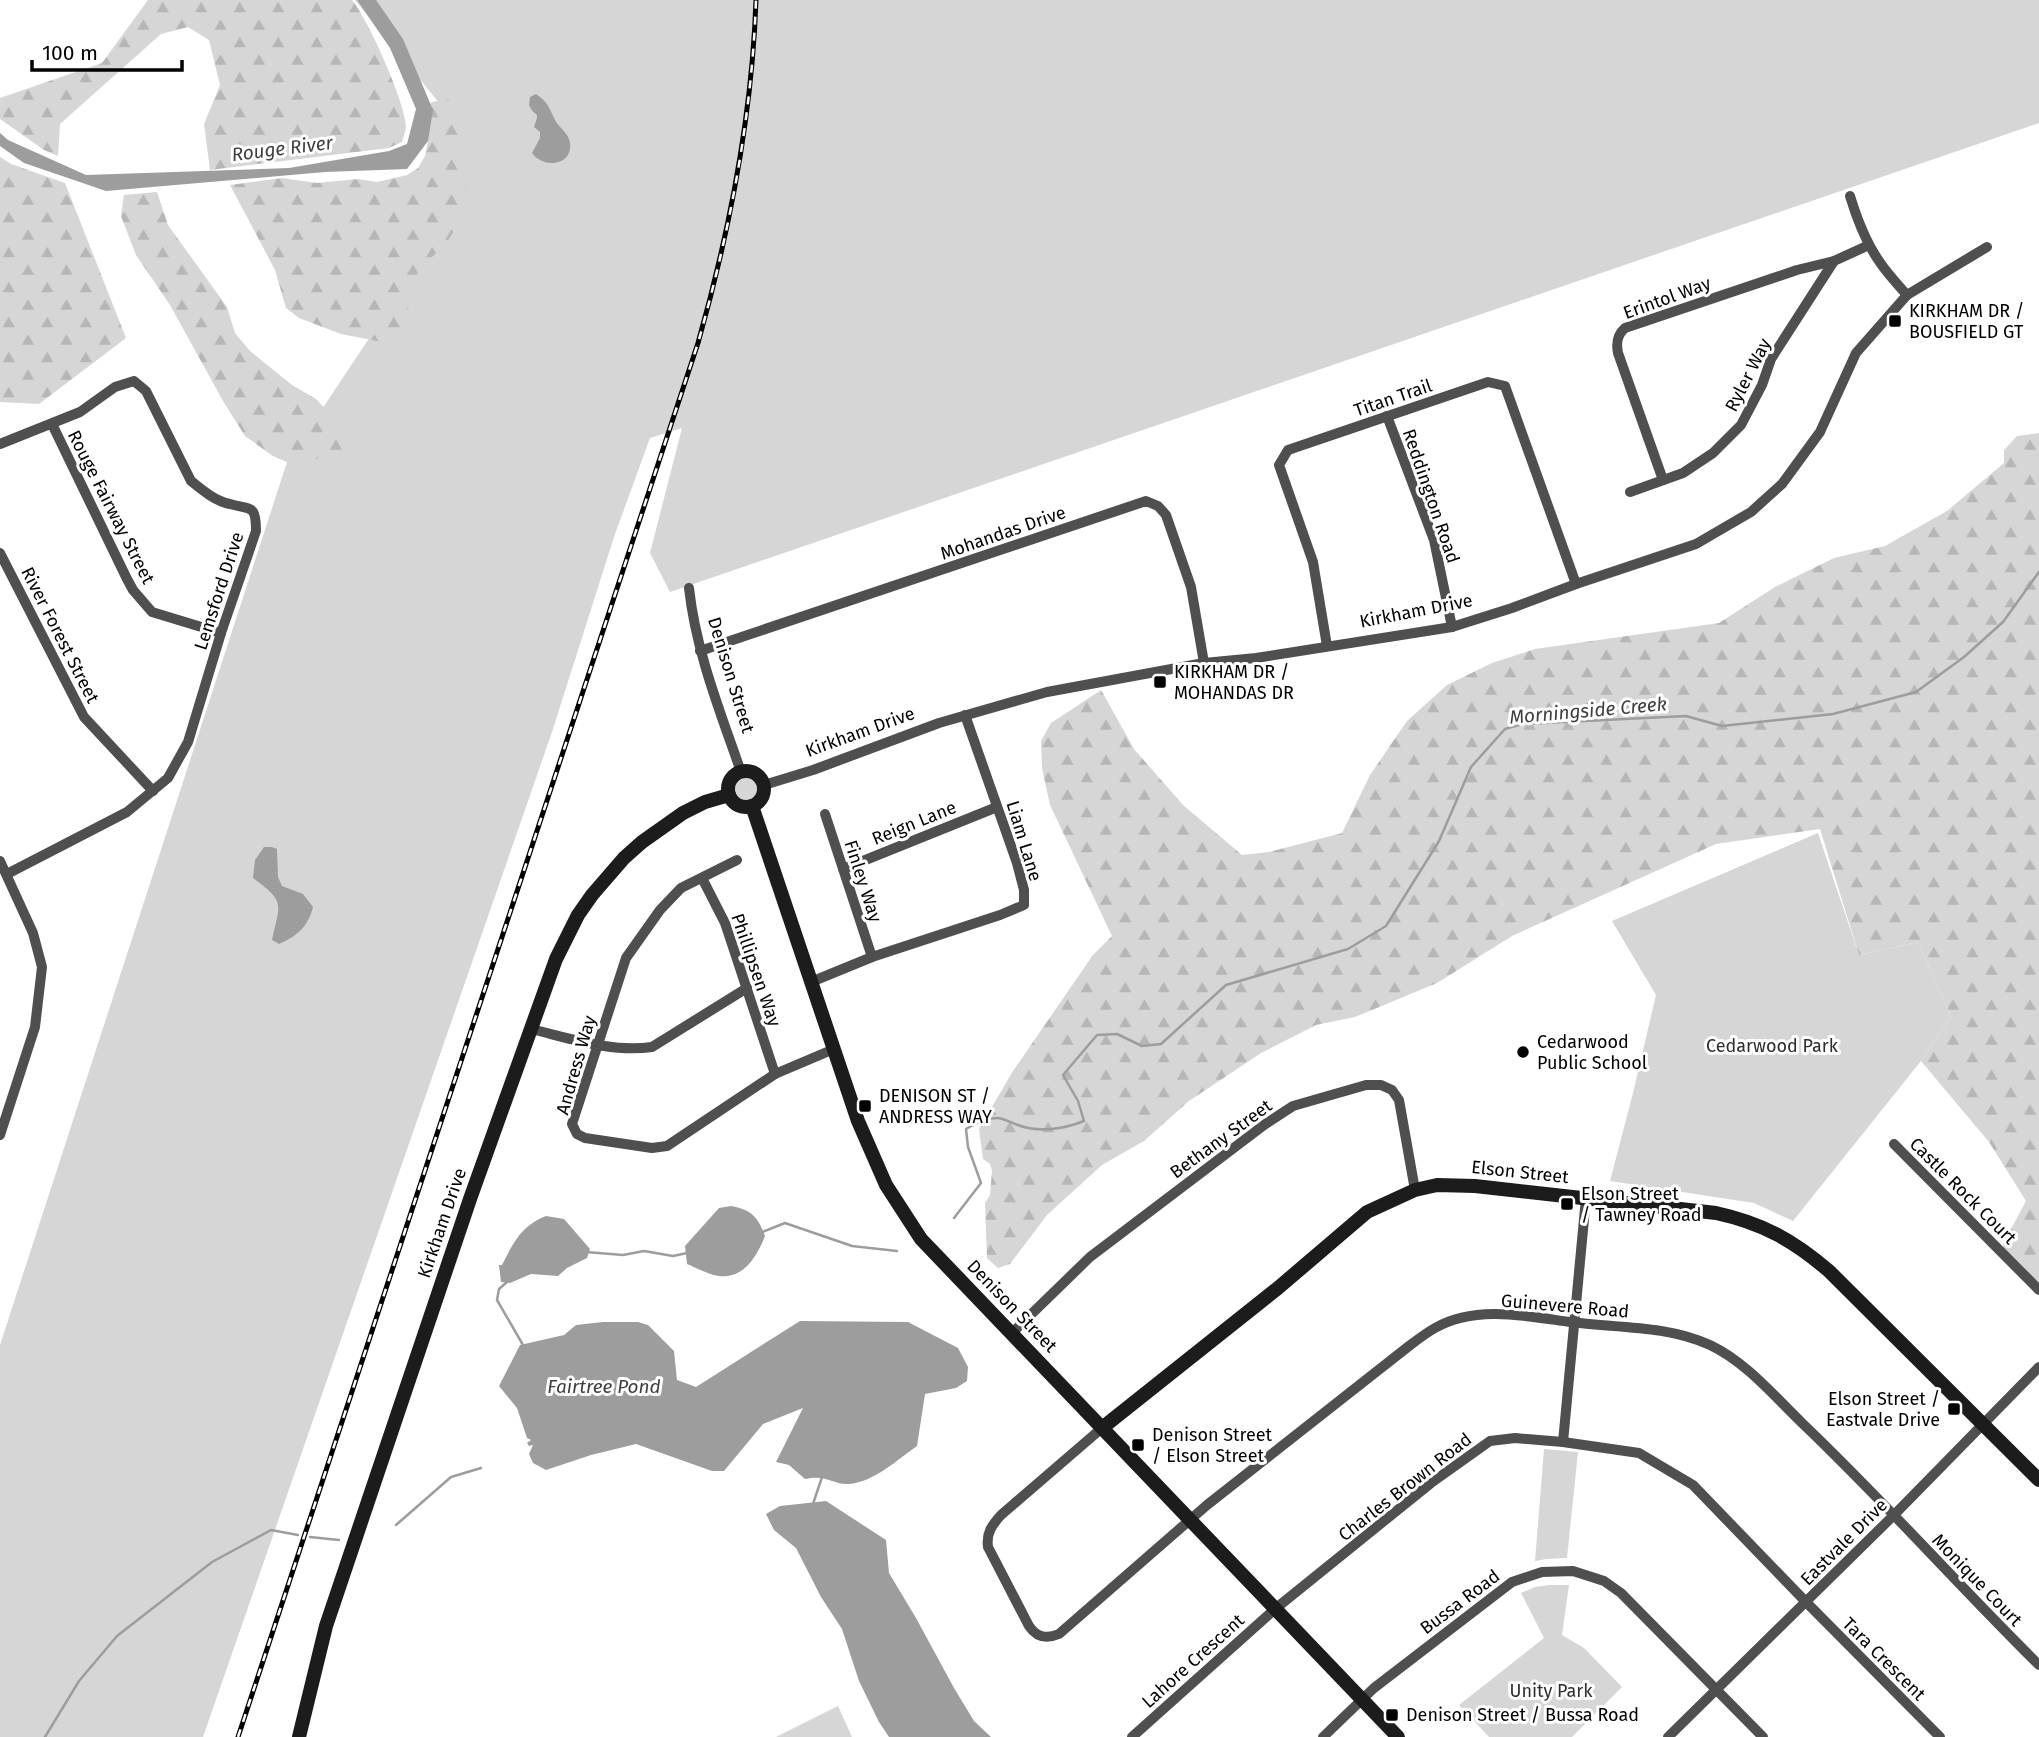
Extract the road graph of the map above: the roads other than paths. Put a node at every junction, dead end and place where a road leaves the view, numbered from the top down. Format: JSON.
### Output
{"nodes":[{"id":1,"x":1850,"y":196,"type":"dead end"},
{"id":2,"x":1869,"y":246,"type":"junction"},
{"id":3,"x":1987,"y":247,"type":"dead end"},
{"id":4,"x":1834,"y":261,"type":"junction"},
{"id":5,"x":1907,"y":295,"type":"junction"},
{"id":6,"x":1387,"y":416,"type":"junction"},
{"id":7,"x":52,"y":424,"type":"junction"},
{"id":8,"x":0,"y":444,"type":"edge"},
{"id":9,"x":1663,"y":480,"type":"junction"},
{"id":10,"x":1630,"y":492,"type":"dead end"},
{"id":11,"x":0,"y":553,"type":"edge"},
{"id":12,"x":1576,"y":583,"type":"junction"},
{"id":13,"x":689,"y":588,"type":"dead end"},
{"id":14,"x":1452,"y":627,"type":"junction"},
{"id":15,"x":221,"y":633,"type":"junction"},
{"id":16,"x":1327,"y":646,"type":"junction"},
{"id":17,"x":700,"y":651,"type":"junction"},
{"id":18,"x":1204,"y":663,"type":"junction"},
{"id":19,"x":965,"y":715,"type":"junction"},
{"id":20,"x":741,"y":772,"type":"junction"},
{"id":21,"x":764,"y":785,"type":"junction"},
{"id":22,"x":153,"y":791,"type":"junction"},
{"id":23,"x":729,"y":795,"type":"junction"},
{"id":24,"x":752,"y":806,"type":"junction"},
{"id":25,"x":997,"y":807,"type":"junction"},
{"id":26,"x":825,"y":814,"type":"dead end"},
{"id":27,"x":737,"y":860,"type":"dead end"},
{"id":28,"x":0,"y":861,"type":"edge"},
{"id":29,"x":843,"y":869,"type":"junction"},
{"id":30,"x":7,"y":874,"type":"junction"},
{"id":31,"x":702,"y":878,"type":"junction"},
{"id":32,"x":872,"y":957,"type":"junction"},
{"id":33,"x":811,"y":982,"type":"junction"},
{"id":34,"x":747,"y":988,"type":"junction"},
{"id":35,"x":531,"y":1029,"type":"junction"},
{"id":36,"x":597,"y":1044,"type":"junction"},
{"id":37,"x":834,"y":1049,"type":"junction"},
{"id":38,"x":775,"y":1074,"type":"junction"},
{"id":39,"x":0,"y":1135,"type":"edge"},
{"id":40,"x":1894,"y":1144,"type":"dead end"},
{"id":41,"x":1415,"y":1190,"type":"junction"},
{"id":42,"x":1586,"y":1198,"type":"junction"},
{"id":43,"x":2039,"y":1290,"type":"edge"},
{"id":44,"x":1574,"y":1322,"type":"junction"},
{"id":45,"x":1012,"y":1334,"type":"junction"},
{"id":46,"x":2039,"y":1367,"type":"edge"},
{"id":47,"x":1983,"y":1423,"type":"junction"},
{"id":48,"x":1102,"y":1428,"type":"junction"},
{"id":49,"x":1563,"y":1442,"type":"junction"},
{"id":50,"x":2039,"y":1480,"type":"edge"},
{"id":51,"x":1894,"y":1515,"type":"junction"},
{"id":52,"x":1190,"y":1520,"type":"junction"},
{"id":53,"x":1806,"y":1602,"type":"junction"},
{"id":54,"x":1275,"y":1609,"type":"junction"},
{"id":55,"x":2039,"y":1665,"type":"edge"},
{"id":56,"x":1717,"y":1690,"type":"junction"},
{"id":57,"x":1361,"y":1699,"type":"junction"},
{"id":58,"x":299,"y":1737,"type":"edge"},
{"id":59,"x":1132,"y":1737,"type":"edge"},
{"id":60,"x":1323,"y":1737,"type":"edge"},
{"id":61,"x":1398,"y":1737,"type":"edge"},
{"id":62,"x":1668,"y":1737,"type":"edge"},
{"id":63,"x":1763,"y":1737,"type":"edge"},
{"id":64,"x":1940,"y":1737,"type":"edge"}],
"edges":[{"from":1,"to":2,"type":"street"},
{"from":2,"to":4,"type":"street"},
{"from":2,"to":5,"type":"street"},
{"from":3,"to":5,"type":"street","name":"Kirkham Drive"},
{"from":4,"to":9,"type":"street","name":"Ryler Way"},
{"from":4,"to":9,"type":"street","name":"Erintol Way"},
{"from":5,"to":12,"type":"street","name":"Kirkham Drive"},
{"from":6,"to":12,"type":"street","name":"Titan Trail"},
{"from":6,"to":14,"type":"street","name":"Reddington Road"},
{"from":6,"to":16,"type":"street","name":"Titan Trail"},
{"from":7,"to":8,"type":"street","name":"Lemsford Drive"},
{"from":7,"to":15,"type":"street","name":"Rouge Fairway Street"},
{"from":7,"to":15,"type":"street","name":"Lemsford Drive"},
{"from":9,"to":10,"type":"street","name":"Ryler Way"},
{"from":11,"to":22,"type":"street","name":"River Forest Street"},
{"from":12,"to":14,"type":"street","name":"Kirkham Drive"},
{"from":13,"to":17,"type":"street","name":"Denison Street"},
{"from":14,"to":16,"type":"street","name":"Kirkham Drive"},
{"from":15,"to":22,"type":"street","name":"Lemsford Drive"},
{"from":16,"to":18,"type":"street","name":"Kirkham Drive"},
{"from":17,"to":18,"type":"street","name":"Mohandas Drive"},
{"from":17,"to":20,"type":"street","name":"Denison Street"},
{"from":18,"to":19,"type":"street","name":"Kirkham Drive"},
{"from":19,"to":21,"type":"street","name":"Kirkham Drive"},
{"from":19,"to":25,"type":"street","name":"Liam Lane"},
{"from":20,"to":21,"type":"street"},
{"from":20,"to":23,"type":"street"},
{"from":21,"to":24,"type":"street"},
{"from":22,"to":30,"type":"street","name":"Lemsford Drive"},
{"from":23,"to":24,"type":"street"},
{"from":23,"to":35,"type":"street","name":"Kirkham Drive"},
{"from":24,"to":33,"type":"street","name":"Denison Street"},
{"from":25,"to":29,"type":"street","name":"Reign Lane"},
{"from":25,"to":32,"type":"street","name":"Liam Lane"},
{"from":26,"to":29,"type":"street","name":"Finley Way"},
{"from":27,"to":31,"type":"street","name":"Andress Way"},
{"from":28,"to":30,"type":"street"},
{"from":29,"to":32,"type":"street","name":"Finley Way"},
{"from":30,"to":39,"type":"street"},
{"from":31,"to":34,"type":"street","name":"Phillipsen Way"},
{"from":31,"to":36,"type":"street","name":"Andress Way"},
{"from":32,"to":33,"type":"street"},
{"from":33,"to":37,"type":"street","name":"Denison Street"},
{"from":34,"to":36,"type":"street"},
{"from":34,"to":38,"type":"street","name":"Phillipsen Way"},
{"from":35,"to":36,"type":"street"},
{"from":35,"to":58,"type":"street","name":"Kirkham Drive"},
{"from":36,"to":38,"type":"street","name":"Andress Way"},
{"from":37,"to":38,"type":"street","name":"Andress Way"},
{"from":37,"to":45,"type":"street","name":"Denison Street"},
{"from":40,"to":43,"type":"street","name":"Castle Rock Court"},
{"from":41,"to":42,"type":"street","name":"Elson Street"},
{"from":41,"to":45,"type":"street","name":"Bethany Street"},
{"from":41,"to":48,"type":"street","name":"Elson Street"},
{"from":42,"to":44,"type":"street"},
{"from":42,"to":47,"type":"street","name":"Elson Street"},
{"from":44,"to":49,"type":"street"},
{"from":44,"to":51,"type":"street","name":"Guinevere Road"},
{"from":44,"to":52,"type":"street","name":"Guinevere Road"},
{"from":45,"to":48,"type":"street","name":"Denison Street"},
{"from":46,"to":47,"type":"street","name":"Eastvale Drive"},
{"from":47,"to":50,"type":"street","name":"Elson Street"},
{"from":47,"to":51,"type":"street","name":"Eastvale Drive"},
{"from":48,"to":52,"type":"street","name":"Denison Street"},
{"from":48,"to":52,"type":"street","name":"Guinevere Road"},
{"from":49,"to":53,"type":"street","name":"Charles Brown Road"},
{"from":49,"to":54,"type":"street","name":"Charles Brown Road"},
{"from":51,"to":53,"type":"street","name":"Eastvale Drive"},
{"from":51,"to":55,"type":"street","name":"Monique Court"},
{"from":52,"to":54,"type":"street","name":"Denison Street"},
{"from":53,"to":56,"type":"street","name":"Eastvale Drive"},
{"from":53,"to":64,"type":"street","name":"Tara Crescent"},
{"from":54,"to":57,"type":"street","name":"Denison Street"},
{"from":54,"to":59,"type":"street","name":"Lahore Crescent"},
{"from":56,"to":57,"type":"street","name":"Bussa Road"},
{"from":56,"to":62,"type":"street","name":"Eastvale Drive"},
{"from":56,"to":63,"type":"street"},
{"from":57,"to":60,"type":"street"},
{"from":57,"to":61,"type":"street","name":"Denison Street"}]}
